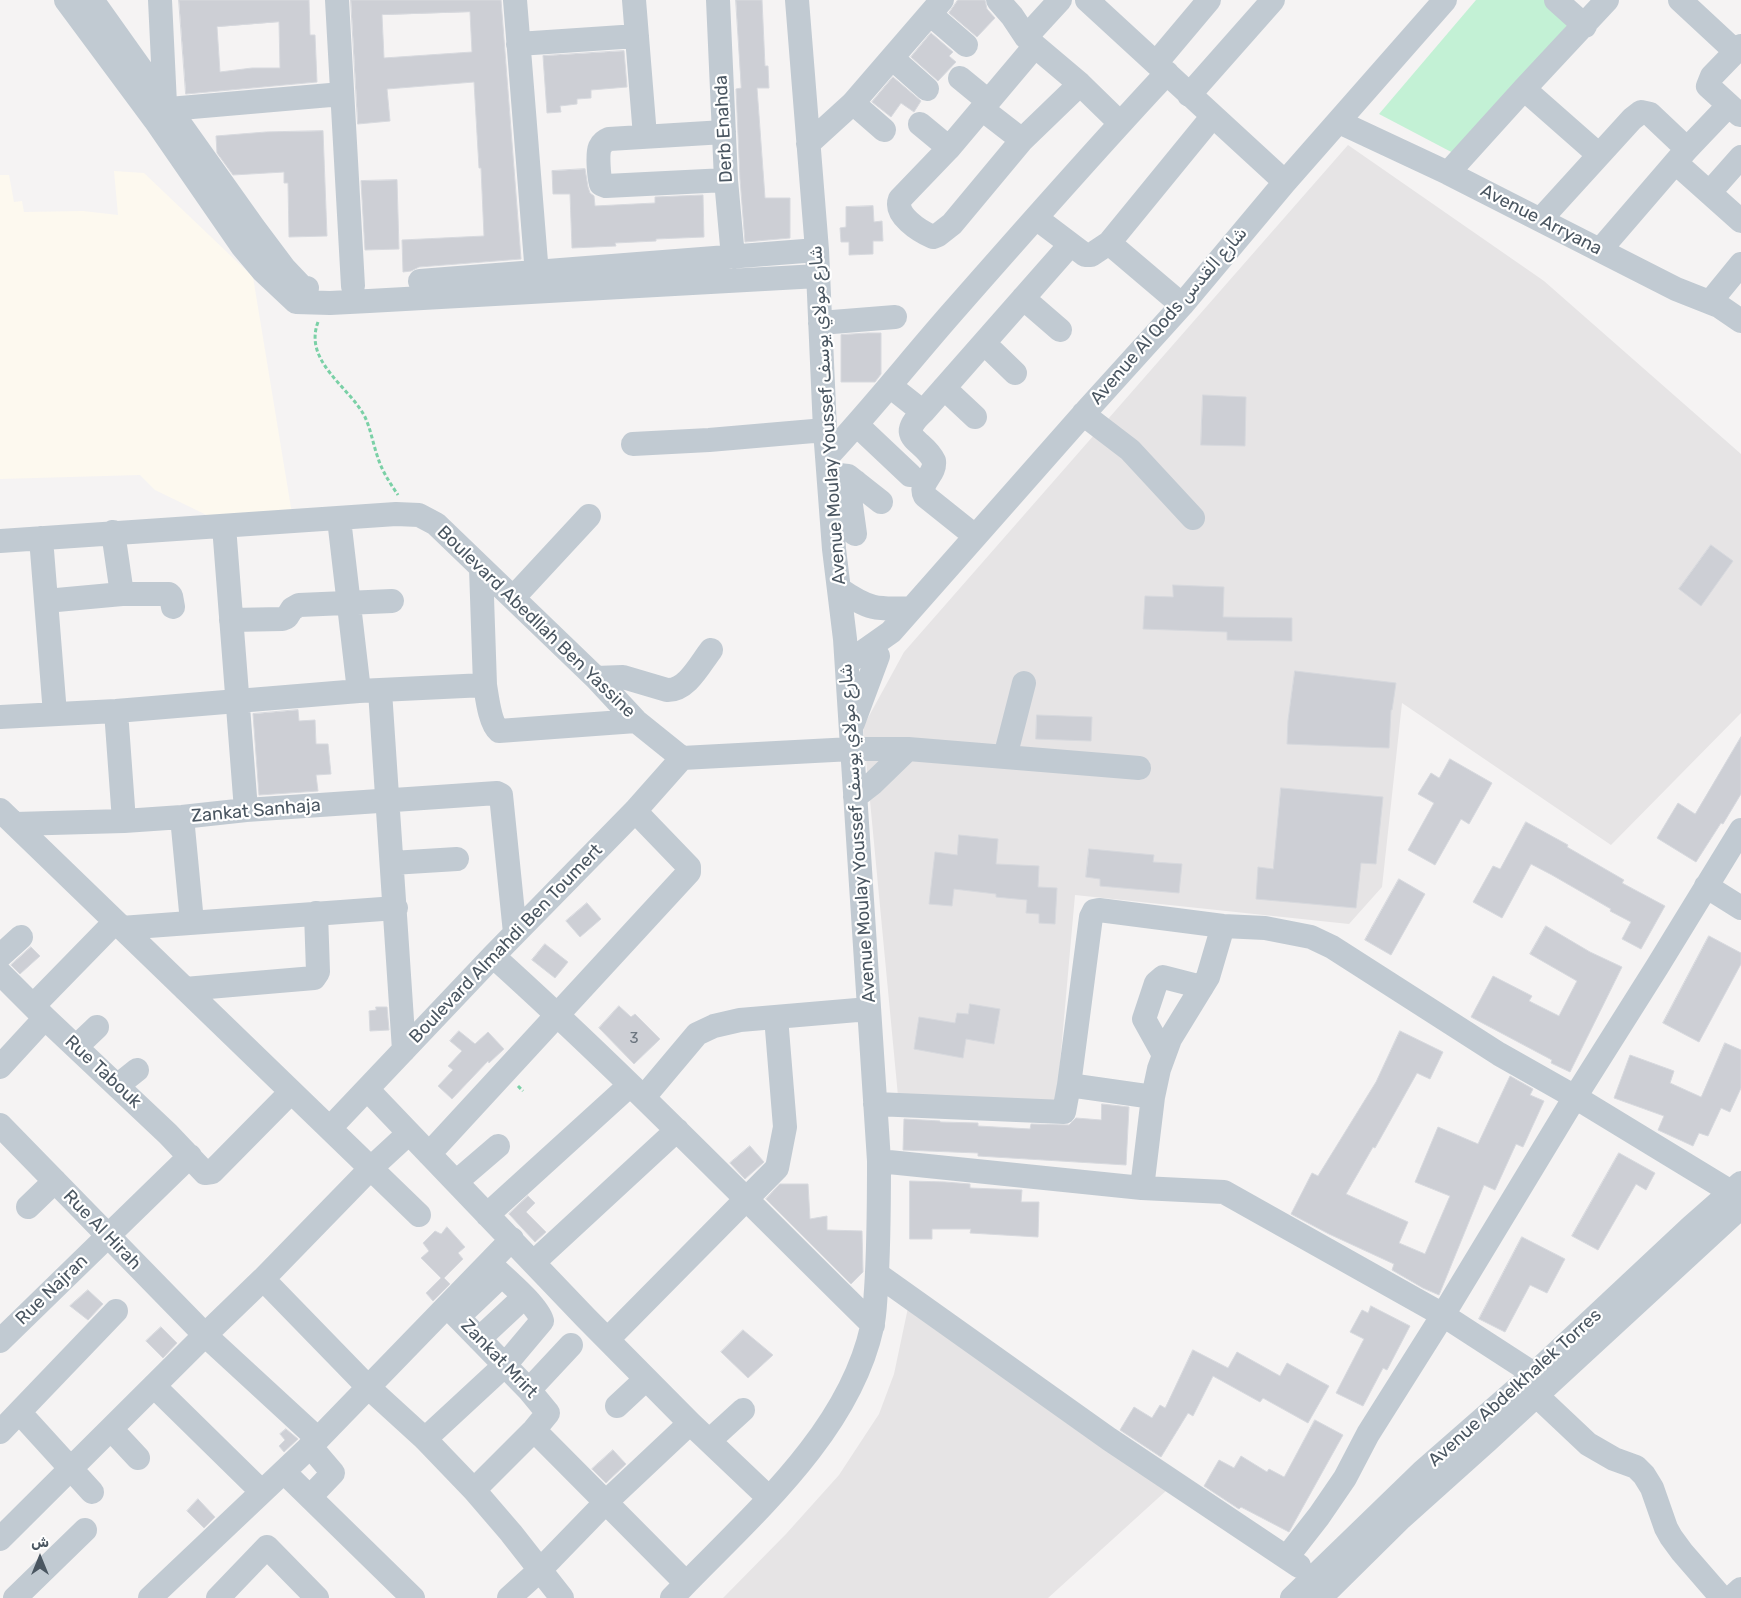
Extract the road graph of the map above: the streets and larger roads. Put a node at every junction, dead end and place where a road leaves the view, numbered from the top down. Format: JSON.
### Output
{"nodes":[{"id":1,"x":66,"y":0,"type":"edge"},
{"id":2,"x":92,"y":0,"type":"edge"},
{"id":3,"x":160,"y":0,"type":"edge"},
{"id":4,"x":337,"y":0,"type":"edge"},
{"id":5,"x":515,"y":0,"type":"edge"},
{"id":6,"x":522,"y":0,"type":"edge"},
{"id":7,"x":634,"y":0,"type":"edge"},
{"id":8,"x":718,"y":0,"type":"edge"},
{"id":9,"x":797,"y":0,"type":"edge"},
{"id":10,"x":998,"y":0,"type":"edge"},
{"id":11,"x":1060,"y":0,"type":"edge"},
{"id":12,"x":1086,"y":0,"type":"edge"},
{"id":13,"x":1209,"y":0,"type":"edge"},
{"id":14,"x":1273,"y":0,"type":"edge"},
{"id":15,"x":1446,"y":0,"type":"edge"},
{"id":16,"x":1556,"y":0,"type":"edge"},
{"id":17,"x":1608,"y":0,"type":"edge"},
{"id":18,"x":1680,"y":0,"type":"edge"},
{"id":19,"x":936,"y":7,"type":"edge"},
{"id":20,"x":1584,"y":26,"type":"junction"},
{"id":21,"x":637,"y":36,"type":"junction"},
{"id":22,"x":1030,"y":41,"type":"junction"},
{"id":23,"x":518,"y":44,"type":"junction"},
{"id":24,"x":966,"y":46,"type":"dead end"},
{"id":25,"x":1738,"y":49,"type":"edge"},
{"id":26,"x":892,"y":58,"type":"junction"},
{"id":27,"x":1162,"y":68,"type":"junction"},
{"id":28,"x":960,"y":78,"type":"dead end"},
{"id":29,"x":1080,"y":84,"type":"junction"},
{"id":30,"x":1524,"y":88,"type":"junction"},
{"id":31,"x":927,"y":89,"type":"dead end"},
{"id":32,"x":342,"y":94,"type":"junction"},
{"id":33,"x":1189,"y":95,"type":"junction"},
{"id":34,"x":853,"y":103,"type":"junction"},
{"id":35,"x":985,"y":105,"type":"junction"},
{"id":36,"x":167,"y":107,"type":"junction"},
{"id":37,"x":1735,"y":111,"type":"edge"},
{"id":38,"x":1212,"y":116,"type":"junction"},
{"id":39,"x":1339,"y":122,"type":"junction"},
{"id":40,"x":1120,"y":123,"type":"junction"},
{"id":41,"x":920,"y":124,"type":"dead end"},
{"id":42,"x":884,"y":130,"type":"dead end"},
{"id":43,"x":724,"y":132,"type":"junction"},
{"id":44,"x":645,"y":136,"type":"junction"},
{"id":45,"x":1022,"y":140,"type":"junction"},
{"id":46,"x":808,"y":144,"type":"junction"},
{"id":47,"x":949,"y":148,"type":"junction"},
{"id":48,"x":1599,"y":155,"type":"junction"},
{"id":49,"x":1682,"y":156,"type":"junction"},
{"id":50,"x":1741,"y":157,"type":"edge"},
{"id":51,"x":1448,"y":173,"type":"junction"},
{"id":52,"x":726,"y":180,"type":"junction"},
{"id":53,"x":1285,"y":182,"type":"junction"},
{"id":54,"x":1710,"y":192,"type":"junction"},
{"id":55,"x":1036,"y":218,"type":"junction"},
{"id":56,"x":1540,"y":220,"type":"junction"},
{"id":57,"x":1741,"y":221,"type":"edge"},
{"id":58,"x":1109,"y":242,"type":"junction"},
{"id":59,"x":1070,"y":245,"type":"junction"},
{"id":60,"x":817,"y":250,"type":"junction"},
{"id":61,"x":1600,"y":250,"type":"junction"},
{"id":62,"x":733,"y":257,"type":"junction"},
{"id":63,"x":1741,"y":264,"type":"edge"},
{"id":64,"x":818,"y":276,"type":"junction"},
{"id":65,"x":537,"y":281,"type":"junction"},
{"id":66,"x":353,"y":286,"type":"junction"},
{"id":67,"x":299,"y":295,"type":"junction"},
{"id":68,"x":1023,"y":298,"type":"junction"},
{"id":69,"x":1182,"y":305,"type":"junction"},
{"id":70,"x":1724,"y":305,"type":"edge"},
{"id":71,"x":895,"y":317,"type":"dead end"},
{"id":72,"x":1741,"y":321,"type":"edge"},
{"id":73,"x":820,"y":323,"type":"junction"},
{"id":74,"x":1060,"y":330,"type":"dead end"},
{"id":75,"x":984,"y":343,"type":"junction"},
{"id":76,"x":1015,"y":373,"type":"dead end"},
{"id":77,"x":890,"y":386,"type":"junction"},
{"id":78,"x":944,"y":388,"type":"junction"},
{"id":79,"x":923,"y":412,"type":"junction"},
{"id":80,"x":1083,"y":414,"type":"junction"},
{"id":81,"x":975,"y":417,"type":"dead end"},
{"id":82,"x":857,"y":425,"type":"junction"},
{"id":83,"x":825,"y":430,"type":"junction"},
{"id":84,"x":633,"y":444,"type":"dead end"},
{"id":85,"x":828,"y":466,"type":"junction"},
{"id":86,"x":910,"y":476,"type":"dead end"},
{"id":87,"x":856,"y":482,"type":"junction"},
{"id":88,"x":880,"y":502,"type":"dead end"},
{"id":89,"x":589,"y":516,"type":"dead end"},
{"id":90,"x":339,"y":518,"type":"junction"},
{"id":91,"x":1193,"y":518,"type":"dead end"},
{"id":92,"x":224,"y":526,"type":"junction"},
{"id":93,"x":113,"y":532,"type":"junction"},
{"id":94,"x":855,"y":534,"type":"dead end"},
{"id":95,"x":975,"y":536,"type":"junction"},
{"id":96,"x":41,"y":538,"type":"junction"},
{"id":97,"x":0,"y":541,"type":"edge"},
{"id":98,"x":481,"y":568,"type":"junction"},
{"id":99,"x":839,"y":588,"type":"junction"},
{"id":100,"x":122,"y":594,"type":"junction"},
{"id":101,"x":513,"y":598,"type":"junction"},
{"id":102,"x":46,"y":601,"type":"junction"},
{"id":103,"x":392,"y":601,"type":"dead end"},
{"id":104,"x":349,"y":602,"type":"junction"},
{"id":105,"x":173,"y":607,"type":"dead end"},
{"id":106,"x":912,"y":608,"type":"junction"},
{"id":107,"x":231,"y":620,"type":"junction"},
{"id":108,"x":891,"y":632,"type":"junction"},
{"id":109,"x":711,"y":650,"type":"dead end"},
{"id":110,"x":878,"y":656,"type":"junction"},
{"id":111,"x":847,"y":663,"type":"junction"},
{"id":112,"x":596,"y":678,"type":"junction"},
{"id":113,"x":1024,"y":682,"type":"dead end"},
{"id":114,"x":485,"y":685,"type":"junction"},
{"id":115,"x":848,"y":689,"type":"junction"},
{"id":116,"x":370,"y":691,"type":"junction"},
{"id":117,"x":238,"y":702,"type":"junction"},
{"id":118,"x":116,"y":711,"type":"junction"},
{"id":119,"x":55,"y":714,"type":"junction"},
{"id":120,"x":0,"y":717,"type":"edge"},
{"id":121,"x":636,"y":721,"type":"junction"},
{"id":122,"x":851,"y":739,"type":"junction"},
{"id":123,"x":908,"y":749,"type":"junction"},
{"id":124,"x":1005,"y":757,"type":"junction"},
{"id":125,"x":682,"y":758,"type":"junction"},
{"id":126,"x":1139,"y":768,"type":"dead end"},
{"id":127,"x":855,"y":797,"type":"junction"},
{"id":128,"x":387,"y":800,"type":"junction"},
{"id":129,"x":246,"y":810,"type":"junction"},
{"id":130,"x":635,"y":811,"type":"junction"},
{"id":131,"x":8,"y":817,"type":"edge"},
{"id":132,"x":182,"y":817,"type":"junction"},
{"id":133,"x":124,"y":821,"type":"junction"},
{"id":134,"x":1741,"y":830,"type":"edge"},
{"id":135,"x":457,"y":859,"type":"dead end"},
{"id":136,"x":392,"y":863,"type":"junction"},
{"id":137,"x":1706,"y":886,"type":"junction"},
{"id":138,"x":396,"y":908,"type":"junction"},
{"id":139,"x":1741,"y":908,"type":"edge"},
{"id":140,"x":316,"y":913,"type":"junction"},
{"id":141,"x":192,"y":922,"type":"junction"},
{"id":142,"x":118,"y":925,"type":"junction"},
{"id":143,"x":1223,"y":926,"type":"junction"},
{"id":144,"x":515,"y":933,"type":"junction"},
{"id":145,"x":21,"y":937,"type":"dead end"},
{"id":146,"x":0,"y":956,"type":"edge"},
{"id":147,"x":492,"y":956,"type":"junction"},
{"id":148,"x":0,"y":973,"type":"edge"},
{"id":149,"x":1202,"y":987,"type":"junction"},
{"id":150,"x":185,"y":989,"type":"junction"},
{"id":151,"x":869,"y":1009,"type":"junction"},
{"id":152,"x":39,"y":1012,"type":"junction"},
{"id":153,"x":557,"y":1014,"type":"junction"},
{"id":154,"x":776,"y":1017,"type":"junction"},
{"id":155,"x":97,"y":1027,"type":"dead end"},
{"id":156,"x":76,"y":1046,"type":"junction"},
{"id":157,"x":404,"y":1050,"type":"junction"},
{"id":158,"x":1164,"y":1055,"type":"junction"},
{"id":159,"x":0,"y":1067,"type":"edge"},
{"id":160,"x":137,"y":1070,"type":"dead end"},
{"id":161,"x":1070,"y":1085,"type":"junction"},
{"id":162,"x":117,"y":1086,"type":"junction"},
{"id":163,"x":367,"y":1089,"type":"junction"},
{"id":164,"x":637,"y":1091,"type":"junction"},
{"id":165,"x":291,"y":1092,"type":"junction"},
{"id":166,"x":1153,"y":1097,"type":"junction"},
{"id":167,"x":1575,"y":1097,"type":"junction"},
{"id":168,"x":875,"y":1104,"type":"junction"},
{"id":169,"x":330,"y":1128,"type":"junction"},
{"id":170,"x":676,"y":1130,"type":"junction"},
{"id":171,"x":409,"y":1133,"type":"junction"},
{"id":172,"x":4,"y":1138,"type":"edge"},
{"id":173,"x":498,"y":1146,"type":"dead end"},
{"id":174,"x":429,"y":1154,"type":"junction"},
{"id":175,"x":878,"y":1161,"type":"junction"},
{"id":176,"x":198,"y":1164,"type":"junction"},
{"id":177,"x":371,"y":1168,"type":"junction"},
{"id":178,"x":55,"y":1181,"type":"junction"},
{"id":179,"x":456,"y":1182,"type":"junction"},
{"id":180,"x":1142,"y":1188,"type":"junction"},
{"id":181,"x":1738,"y":1194,"type":"edge"},
{"id":182,"x":746,"y":1200,"type":"junction"},
{"id":183,"x":28,"y":1207,"type":"dead end"},
{"id":184,"x":420,"y":1215,"type":"dead end"},
{"id":185,"x":487,"y":1215,"type":"junction"},
{"id":186,"x":107,"y":1236,"type":"junction"},
{"id":187,"x":512,"y":1239,"type":"junction"},
{"id":188,"x":534,"y":1262,"type":"junction"},
{"id":189,"x":495,"y":1269,"type":"junction"},
{"id":190,"x":877,"y":1274,"type":"junction"},
{"id":191,"x":264,"y":1279,"type":"junction"},
{"id":192,"x":524,"y":1297,"type":"junction"},
{"id":193,"x":116,"y":1311,"type":"dead end"},
{"id":194,"x":452,"y":1312,"type":"junction"},
{"id":195,"x":1443,"y":1315,"type":"junction"},
{"id":196,"x":873,"y":1326,"type":"junction"},
{"id":197,"x":205,"y":1335,"type":"junction"},
{"id":198,"x":1,"y":1339,"type":"edge"},
{"id":199,"x":479,"y":1339,"type":"junction"},
{"id":200,"x":608,"y":1339,"type":"junction"},
{"id":201,"x":570,"y":1345,"type":"dead end"},
{"id":202,"x":505,"y":1365,"type":"junction"},
{"id":203,"x":646,"y":1379,"type":"junction"},
{"id":204,"x":1535,"y":1384,"type":"junction"},
{"id":205,"x":154,"y":1387,"type":"junction"},
{"id":206,"x":368,"y":1387,"type":"junction"},
{"id":207,"x":529,"y":1390,"type":"junction"},
{"id":208,"x":617,"y":1406,"type":"dead end"},
{"id":209,"x":743,"y":1410,"type":"dead end"},
{"id":210,"x":20,"y":1413,"type":"junction"},
{"id":211,"x":541,"y":1422,"type":"junction"},
{"id":212,"x":690,"y":1424,"type":"junction"},
{"id":213,"x":111,"y":1429,"type":"junction"},
{"id":214,"x":0,"y":1432,"type":"edge"},
{"id":215,"x":425,"y":1439,"type":"junction"},
{"id":216,"x":709,"y":1441,"type":"junction"},
{"id":217,"x":314,"y":1442,"type":"junction"},
{"id":218,"x":138,"y":1458,"type":"dead end"},
{"id":219,"x":70,"y":1469,"type":"junction"},
{"id":220,"x":284,"y":1472,"type":"junction"},
{"id":221,"x":474,"y":1490,"type":"junction"},
{"id":222,"x":261,"y":1491,"type":"junction"},
{"id":223,"x":92,"y":1492,"type":"dead end"},
{"id":224,"x":310,"y":1497,"type":"junction"},
{"id":225,"x":769,"y":1498,"type":"junction"},
{"id":226,"x":606,"y":1502,"type":"junction"},
{"id":227,"x":85,"y":1530,"type":"dead end"},
{"id":228,"x":0,"y":1539,"type":"edge"},
{"id":229,"x":1287,"y":1557,"type":"junction"},
{"id":230,"x":540,"y":1569,"type":"junction"},
{"id":231,"x":1316,"y":1587,"type":"edge"},
{"id":232,"x":679,"y":1590,"type":"edge"},
{"id":233,"x":1741,"y":1590,"type":"edge"},
{"id":234,"x":161,"y":1594,"type":"edge"},
{"id":235,"x":16,"y":1598,"type":"edge"},
{"id":236,"x":218,"y":1598,"type":"edge"},
{"id":237,"x":317,"y":1598,"type":"edge"},
{"id":238,"x":413,"y":1598,"type":"edge"},
{"id":239,"x":509,"y":1598,"type":"edge"},
{"id":240,"x":562,"y":1598,"type":"edge"},
{"id":241,"x":1292,"y":1598,"type":"edge"},
{"id":242,"x":1722,"y":1598,"type":"edge"},
{"id":243,"x":1731,"y":1598,"type":"edge"}],
"edges":[{"from":1,"to":67,"type":"street"},
{"from":2,"to":36,"type":"street"},
{"from":3,"to":36,"type":"street"},
{"from":4,"to":32,"type":"street"},
{"from":5,"to":6,"type":"street"},
{"from":5,"to":23,"type":"street"},
{"from":7,"to":21,"type":"street"},
{"from":8,"to":43,"type":"street","name":"Derb Enahda"},
{"from":9,"to":46,"type":"street","name":"Avenue Moulay Youssef شارع مولاي يوسف"},
{"from":10,"to":22,"type":"street"},
{"from":11,"to":22,"type":"street"},
{"from":12,"to":27,"type":"street"},
{"from":13,"to":27,"type":"street"},
{"from":14,"to":33,"type":"street"},
{"from":15,"to":39,"type":"street","name":"Avenue Al Qods شارع القدس"},
{"from":16,"to":20,"type":"street"},
{"from":17,"to":20,"type":"street"},
{"from":18,"to":25,"type":"street"},
{"from":19,"to":24,"type":"street"},
{"from":19,"to":26,"type":"street"},
{"from":20,"to":30,"type":"street"},
{"from":21,"to":23,"type":"street"},
{"from":21,"to":44,"type":"street"},
{"from":22,"to":29,"type":"street"},
{"from":22,"to":35,"type":"street"},
{"from":23,"to":65,"type":"street"},
{"from":25,"to":37,"type":"street"},
{"from":26,"to":31,"type":"street"},
{"from":26,"to":34,"type":"street"},
{"from":27,"to":33,"type":"street"},
{"from":27,"to":40,"type":"street"},
{"from":28,"to":35,"type":"street"},
{"from":29,"to":40,"type":"street"},
{"from":29,"to":45,"type":"street"},
{"from":30,"to":48,"type":"street"},
{"from":30,"to":51,"type":"street"},
{"from":32,"to":36,"type":"street"},
{"from":32,"to":66,"type":"street"},
{"from":33,"to":38,"type":"street"},
{"from":34,"to":42,"type":"street"},
{"from":34,"to":46,"type":"street"},
{"from":35,"to":45,"type":"street"},
{"from":35,"to":47,"type":"street"},
{"from":36,"to":67,"type":"street"},
{"from":37,"to":49,"type":"street"},
{"from":38,"to":53,"type":"street"},
{"from":38,"to":58,"type":"street"},
{"from":39,"to":51,"type":"street","name":"Avenue Arryana"},
{"from":39,"to":53,"type":"street","name":"Avenue Al Qods شارع القدس"},
{"from":40,"to":55,"type":"street"},
{"from":41,"to":47,"type":"street"},
{"from":43,"to":44,"type":"street"},
{"from":43,"to":52,"type":"street","name":"Derb Enahda"},
{"from":44,"to":52,"type":"street"},
{"from":45,"to":47,"type":"street"},
{"from":46,"to":60,"type":"street","name":"Avenue Moulay Youssef شارع مولاي يوسف"},
{"from":48,"to":49,"type":"street"},
{"from":48,"to":56,"type":"street"},
{"from":49,"to":54,"type":"street"},
{"from":49,"to":61,"type":"street"},
{"from":50,"to":54,"type":"street"},
{"from":51,"to":56,"type":"street","name":"Avenue Arryana"},
{"from":52,"to":62,"type":"street","name":"Derb Enahda"},
{"from":53,"to":69,"type":"street","name":"Avenue Al Qods شارع القدس"},
{"from":54,"to":57,"type":"street"},
{"from":55,"to":59,"type":"street"},
{"from":55,"to":77,"type":"street"},
{"from":56,"to":61,"type":"street","name":"Avenue Arryana"},
{"from":58,"to":59,"type":"street"},
{"from":58,"to":69,"type":"street"},
{"from":59,"to":68,"type":"street"},
{"from":60,"to":62,"type":"street"},
{"from":60,"to":64,"type":"street","name":"Avenue Moulay Youssef شارع مولاي يوسف"},
{"from":61,"to":70,"type":"street","name":"Avenue Arryana"},
{"from":62,"to":65,"type":"street"},
{"from":63,"to":70,"type":"street"},
{"from":64,"to":65,"type":"street"},
{"from":64,"to":73,"type":"street","name":"Avenue Moulay Youssef شارع مولاي يوسف"},
{"from":65,"to":66,"type":"street"},
{"from":65,"to":67,"type":"street"},
{"from":66,"to":67,"type":"street"},
{"from":68,"to":74,"type":"street"},
{"from":68,"to":75,"type":"street"},
{"from":69,"to":80,"type":"street","name":"Avenue Al Qods شارع القدس"},
{"from":70,"to":72,"type":"street","name":"Avenue Arryana"},
{"from":71,"to":73,"type":"street"},
{"from":73,"to":83,"type":"street","name":"Avenue Moulay Youssef شارع مولاي يوسف"},
{"from":75,"to":76,"type":"street"},
{"from":75,"to":78,"type":"street"},
{"from":77,"to":79,"type":"street"},
{"from":77,"to":82,"type":"street"},
{"from":78,"to":79,"type":"street"},
{"from":78,"to":81,"type":"street"},
{"from":79,"to":95,"type":"street"},
{"from":80,"to":91,"type":"street"},
{"from":80,"to":95,"type":"street","name":"Avenue Al Qods شارع القدس"},
{"from":82,"to":85,"type":"street"},
{"from":82,"to":86,"type":"street"},
{"from":83,"to":84,"type":"street"},
{"from":83,"to":85,"type":"street","name":"Avenue Moulay Youssef شارع مولاي يوسف"},
{"from":85,"to":87,"type":"street"},
{"from":85,"to":99,"type":"street","name":"Avenue Moulay Youssef شارع مولاي يوسف"},
{"from":87,"to":88,"type":"street"},
{"from":87,"to":94,"type":"street"},
{"from":89,"to":101,"type":"street"},
{"from":90,"to":92,"type":"street","name":"Boulevard Abedllah Ben Yassine"},
{"from":90,"to":98,"type":"street","name":"Boulevard Abedllah Ben Yassine"},
{"from":90,"to":104,"type":"street"},
{"from":92,"to":93,"type":"street","name":"Boulevard Abedllah Ben Yassine"},
{"from":92,"to":107,"type":"street"},
{"from":93,"to":96,"type":"street","name":"Boulevard Abedllah Ben Yassine"},
{"from":93,"to":100,"type":"street"},
{"from":95,"to":106,"type":"street","name":"Avenue Al Qods شارع القدس"},
{"from":96,"to":97,"type":"street","name":"Boulevard Abedllah Ben Yassine"},
{"from":96,"to":102,"type":"street"},
{"from":98,"to":101,"type":"street","name":"Boulevard Abedllah Ben Yassine"},
{"from":98,"to":114,"type":"street"},
{"from":99,"to":106,"type":"street"},
{"from":99,"to":111,"type":"street","name":"Avenue Moulay Youssef شارع مولاي يوسف"},
{"from":100,"to":102,"type":"street"},
{"from":100,"to":105,"type":"street"},
{"from":101,"to":112,"type":"street","name":"Boulevard Abedllah Ben Yassine"},
{"from":102,"to":119,"type":"street"},
{"from":103,"to":104,"type":"street"},
{"from":104,"to":107,"type":"street"},
{"from":104,"to":116,"type":"street"},
{"from":106,"to":108,"type":"street","name":"Avenue Al Qods شارع القدس"},
{"from":107,"to":117,"type":"street"},
{"from":108,"to":110,"type":"street","name":"Avenue Al Qods شارع القدس"},
{"from":108,"to":111,"type":"street","name":"Avenue Al Qods شارع القدس"},
{"from":109,"to":112,"type":"street"},
{"from":110,"to":115,"type":"street","name":"Avenue Al Qods شارع القدس"},
{"from":110,"to":122,"type":"street"},
{"from":111,"to":115,"type":"street","name":"Avenue Moulay Youssef شارع مولاي يوسف"},
{"from":112,"to":121,"type":"street","name":"Boulevard Abedllah Ben Yassine"},
{"from":113,"to":124,"type":"street"},
{"from":114,"to":116,"type":"street"},
{"from":114,"to":121,"type":"street"},
{"from":115,"to":122,"type":"street","name":"Avenue Moulay Youssef شارع مولاي يوسف"},
{"from":116,"to":117,"type":"street"},
{"from":116,"to":128,"type":"street"},
{"from":117,"to":118,"type":"street"},
{"from":117,"to":129,"type":"street"},
{"from":118,"to":119,"type":"street"},
{"from":118,"to":133,"type":"street"},
{"from":119,"to":120,"type":"street"},
{"from":121,"to":125,"type":"street","name":"Boulevard Abedllah Ben Yassine"},
{"from":122,"to":123,"type":"street"},
{"from":122,"to":125,"type":"street"},
{"from":122,"to":127,"type":"street","name":"Avenue Moulay Youssef شارع مولاي يوسف"},
{"from":123,"to":124,"type":"street"},
{"from":123,"to":127,"type":"street"},
{"from":124,"to":126,"type":"street"},
{"from":125,"to":130,"type":"street","name":"Boulevard Almahdi Ben Toumert"},
{"from":127,"to":151,"type":"street","name":"Avenue Moulay Youssef شارع مولاي يوسف"},
{"from":128,"to":129,"type":"street","name":"Zankat Sanhaja"},
{"from":128,"to":136,"type":"street"},
{"from":128,"to":144,"type":"street","name":"Zankat Sanhaja"},
{"from":129,"to":132,"type":"street","name":"Zankat Sanhaja"},
{"from":130,"to":144,"type":"street","name":"Boulevard Almahdi Ben Toumert"},
{"from":130,"to":153,"type":"street"},
{"from":131,"to":133,"type":"street","name":"Zankat Sanhaja"},
{"from":131,"to":142,"type":"street"},
{"from":132,"to":133,"type":"street","name":"Zankat Sanhaja"},
{"from":132,"to":141,"type":"street"},
{"from":134,"to":137,"type":"street"},
{"from":135,"to":136,"type":"street"},
{"from":136,"to":138,"type":"street"},
{"from":137,"to":139,"type":"street"},
{"from":137,"to":167,"type":"street"},
{"from":138,"to":140,"type":"street"},
{"from":138,"to":157,"type":"street"},
{"from":140,"to":141,"type":"street"},
{"from":140,"to":150,"type":"street"},
{"from":141,"to":142,"type":"street"},
{"from":142,"to":150,"type":"street"},
{"from":142,"to":152,"type":"street"},
{"from":143,"to":149,"type":"street"},
{"from":143,"to":161,"type":"street"},
{"from":143,"to":167,"type":"street"},
{"from":144,"to":147,"type":"street","name":"Boulevard Almahdi Ben Toumert"},
{"from":145,"to":146,"type":"street"},
{"from":147,"to":153,"type":"street"},
{"from":147,"to":157,"type":"street","name":"Boulevard Almahdi Ben Toumert"},
{"from":148,"to":152,"type":"street","name":"Rue Tabouk"},
{"from":149,"to":158,"type":"street"},
{"from":149,"to":158,"type":"street"},
{"from":150,"to":165,"type":"street"},
{"from":151,"to":154,"type":"street"},
{"from":151,"to":168,"type":"street","name":"Avenue Moulay Youssef شارع مولاي يوسف"},
{"from":152,"to":156,"type":"street","name":"Rue Tabouk"},
{"from":152,"to":159,"type":"street"},
{"from":153,"to":164,"type":"street"},
{"from":153,"to":174,"type":"street"},
{"from":154,"to":164,"type":"street"},
{"from":154,"to":182,"type":"street"},
{"from":155,"to":156,"type":"street"},
{"from":156,"to":162,"type":"street","name":"Rue Tabouk"},
{"from":157,"to":163,"type":"street","name":"Boulevard Almahdi Ben Toumert"},
{"from":158,"to":166,"type":"street"},
{"from":160,"to":162,"type":"street"},
{"from":161,"to":166,"type":"street"},
{"from":161,"to":168,"type":"street"},
{"from":162,"to":176,"type":"street","name":"Rue Tabouk"},
{"from":163,"to":169,"type":"street","name":"Boulevard Almahdi Ben Toumert"},
{"from":163,"to":171,"type":"street"},
{"from":164,"to":170,"type":"street"},
{"from":164,"to":185,"type":"street"},
{"from":165,"to":169,"type":"street"},
{"from":165,"to":176,"type":"street","name":"Rue Najran"},
{"from":166,"to":180,"type":"street"},
{"from":167,"to":181,"type":"street"},
{"from":167,"to":195,"type":"street"},
{"from":168,"to":175,"type":"street","name":"Avenue Moulay Youssef شارع مولاي يوسف"},
{"from":169,"to":177,"type":"street"},
{"from":170,"to":182,"type":"street"},
{"from":170,"to":188,"type":"street"},
{"from":171,"to":174,"type":"street"},
{"from":171,"to":177,"type":"street"},
{"from":172,"to":178,"type":"street","name":"Rue Al Hirah"},
{"from":173,"to":179,"type":"street"},
{"from":174,"to":179,"type":"street"},
{"from":175,"to":180,"type":"street"},
{"from":175,"to":190,"type":"street","name":"Avenue Moulay Youssef شارع مولاي يوسف"},
{"from":176,"to":186,"type":"street","name":"Rue Najran"},
{"from":177,"to":184,"type":"street"},
{"from":177,"to":191,"type":"street"},
{"from":178,"to":183,"type":"street"},
{"from":178,"to":186,"type":"street","name":"Rue Al Hirah"},
{"from":179,"to":185,"type":"street"},
{"from":180,"to":195,"type":"street"},
{"from":181,"to":204,"type":"street","name":"Avenue Abdelkhalek Torres"},
{"from":182,"to":196,"type":"street"},
{"from":182,"to":200,"type":"street"},
{"from":185,"to":187,"type":"street"},
{"from":186,"to":197,"type":"street","name":"Rue Al Hirah"},
{"from":186,"to":198,"type":"street","name":"Rue Najran"},
{"from":187,"to":188,"type":"street"},
{"from":187,"to":189,"type":"street"},
{"from":188,"to":200,"type":"street"},
{"from":189,"to":192,"type":"street"},
{"from":189,"to":194,"type":"street"},
{"from":190,"to":196,"type":"street","name":"Avenue Moulay Youssef شارع مولاي يوسف"},
{"from":190,"to":229,"type":"street"},
{"from":191,"to":197,"type":"street"},
{"from":191,"to":206,"type":"street"},
{"from":192,"to":199,"type":"street"},
{"from":192,"to":202,"type":"street"},
{"from":193,"to":210,"type":"street"},
{"from":194,"to":199,"type":"street","name":"Zankat Mrirt"},
{"from":194,"to":206,"type":"street"},
{"from":195,"to":204,"type":"street"},
{"from":195,"to":229,"type":"street"},
{"from":196,"to":225,"type":"street","name":"Avenue Moulay Youssef شارع مولاي يوسف"},
{"from":197,"to":205,"type":"street"},
{"from":197,"to":217,"type":"street","name":"Rue Al Hirah"},
{"from":199,"to":202,"type":"street","name":"Zankat Mrirt"},
{"from":200,"to":203,"type":"street"},
{"from":201,"to":207,"type":"street"},
{"from":202,"to":207,"type":"street","name":"Zankat Mrirt"},
{"from":202,"to":215,"type":"street"},
{"from":203,"to":208,"type":"street"},
{"from":203,"to":212,"type":"street"},
{"from":204,"to":231,"type":"street","name":"Avenue Abdelkhalek Torres"},
{"from":204,"to":242,"type":"street"},
{"from":205,"to":213,"type":"street"},
{"from":205,"to":222,"type":"street"},
{"from":206,"to":215,"type":"street"},
{"from":206,"to":217,"type":"street"},
{"from":207,"to":211,"type":"street","name":"Zankat Mrirt"},
{"from":209,"to":216,"type":"street"},
{"from":210,"to":214,"type":"street"},
{"from":210,"to":219,"type":"street"},
{"from":211,"to":221,"type":"street"},
{"from":211,"to":226,"type":"street","name":"Zankat Mrirt"},
{"from":212,"to":216,"type":"street"},
{"from":212,"to":226,"type":"street"},
{"from":213,"to":218,"type":"street"},
{"from":213,"to":219,"type":"street"},
{"from":215,"to":221,"type":"street"},
{"from":216,"to":225,"type":"street"},
{"from":217,"to":220,"type":"street"},
{"from":217,"to":224,"type":"street","name":"Rue Al Hirah"},
{"from":219,"to":223,"type":"street"},
{"from":219,"to":228,"type":"street"},
{"from":220,"to":222,"type":"street"},
{"from":220,"to":224,"type":"street"},
{"from":221,"to":230,"type":"street"},
{"from":222,"to":234,"type":"street"},
{"from":224,"to":238,"type":"street"},
{"from":225,"to":232,"type":"street","name":"Avenue Moulay Youssef شارع مولاي يوسف"},
{"from":226,"to":230,"type":"street"},
{"from":226,"to":232,"type":"street","name":"Zankat Mrirt"},
{"from":227,"to":235,"type":"street"},
{"from":229,"to":231,"type":"street"},
{"from":230,"to":239,"type":"street"},
{"from":230,"to":240,"type":"street"},
{"from":231,"to":241,"type":"street","name":"Avenue Abdelkhalek Torres"},
{"from":233,"to":243,"type":"street"},
{"from":236,"to":237,"type":"street"}]}
